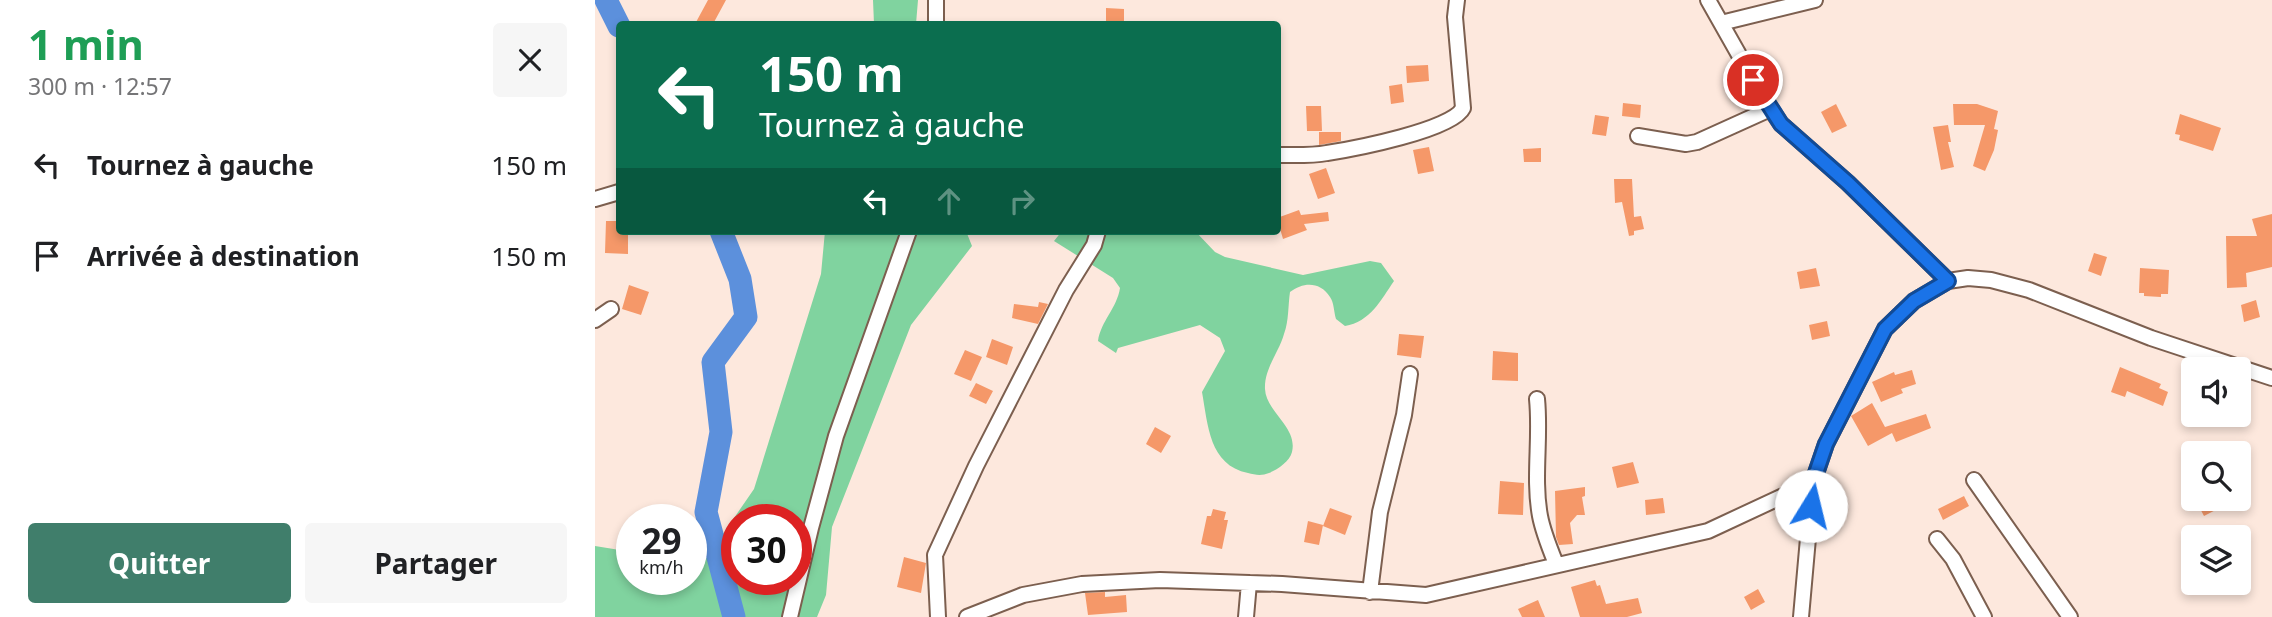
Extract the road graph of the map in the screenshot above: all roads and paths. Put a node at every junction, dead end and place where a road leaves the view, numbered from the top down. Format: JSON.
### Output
{"nodes":[{"id":1,"x":936,"y":0,"type":"edge"},
{"id":2,"x":1457,"y":0,"type":"edge"},
{"id":3,"x":1708,"y":0,"type":"edge"},
{"id":4,"x":1815,"y":0,"type":"edge"},
{"id":5,"x":936,"y":21,"type":"edge"},
{"id":6,"x":1721,"y":23,"type":"junction"},
{"id":7,"x":1770,"y":109,"type":"junction"},
{"id":8,"x":1639,"y":136,"type":"dead end"},
{"id":9,"x":1281,"y":155,"type":"edge"},
{"id":10,"x":616,"y":193,"type":"edge"},
{"id":11,"x":595,"y":199,"type":"edge"},
{"id":12,"x":908,"y":235,"type":"edge"},
{"id":13,"x":1097,"y":235,"type":"edge"},
{"id":14,"x":1948,"y":281,"type":"junction"},
{"id":15,"x":611,"y":309,"type":"dead end"},
{"id":16,"x":595,"y":320,"type":"edge"},
{"id":17,"x":1410,"y":374,"type":"dead end"},
{"id":18,"x":2272,"y":378,"type":"edge"},
{"id":19,"x":1537,"y":399,"type":"dead end"},
{"id":20,"x":1974,"y":480,"type":"dead end"},
{"id":21,"x":1813,"y":482,"type":"junction"},
{"id":22,"x":1937,"y":539,"type":"dead end"},
{"id":23,"x":1556,"y":564,"type":"junction"},
{"id":24,"x":1249,"y":583,"type":"junction"},
{"id":25,"x":1370,"y":592,"type":"junction"},
{"id":26,"x":790,"y":617,"type":"edge"},
{"id":27,"x":938,"y":617,"type":"edge"},
{"id":28,"x":967,"y":617,"type":"edge"},
{"id":29,"x":1246,"y":617,"type":"edge"},
{"id":30,"x":1801,"y":617,"type":"edge"},
{"id":31,"x":1984,"y":617,"type":"edge"},
{"id":32,"x":2070,"y":617,"type":"edge"}],
"edges":[{"from":1,"to":5,"type":"street"},
{"from":2,"to":9,"type":"street"},
{"from":3,"to":6,"type":"street"},
{"from":4,"to":6,"type":"street"},
{"from":6,"to":7,"type":"street"},
{"from":7,"to":8,"type":"street"},
{"from":7,"to":14,"type":"street"},
{"from":10,"to":11,"type":"street"},
{"from":12,"to":26,"type":"street"},
{"from":13,"to":27,"type":"street"},
{"from":14,"to":18,"type":"street"},
{"from":14,"to":21,"type":"street"},
{"from":15,"to":16,"type":"street"},
{"from":17,"to":25,"type":"street"},
{"from":19,"to":23,"type":"street"},
{"from":20,"to":32,"type":"street"},
{"from":21,"to":23,"type":"street"},
{"from":21,"to":30,"type":"street"},
{"from":22,"to":31,"type":"street"},
{"from":23,"to":25,"type":"street"},
{"from":24,"to":25,"type":"street"},
{"from":24,"to":28,"type":"street"},
{"from":24,"to":29,"type":"street"}]}
